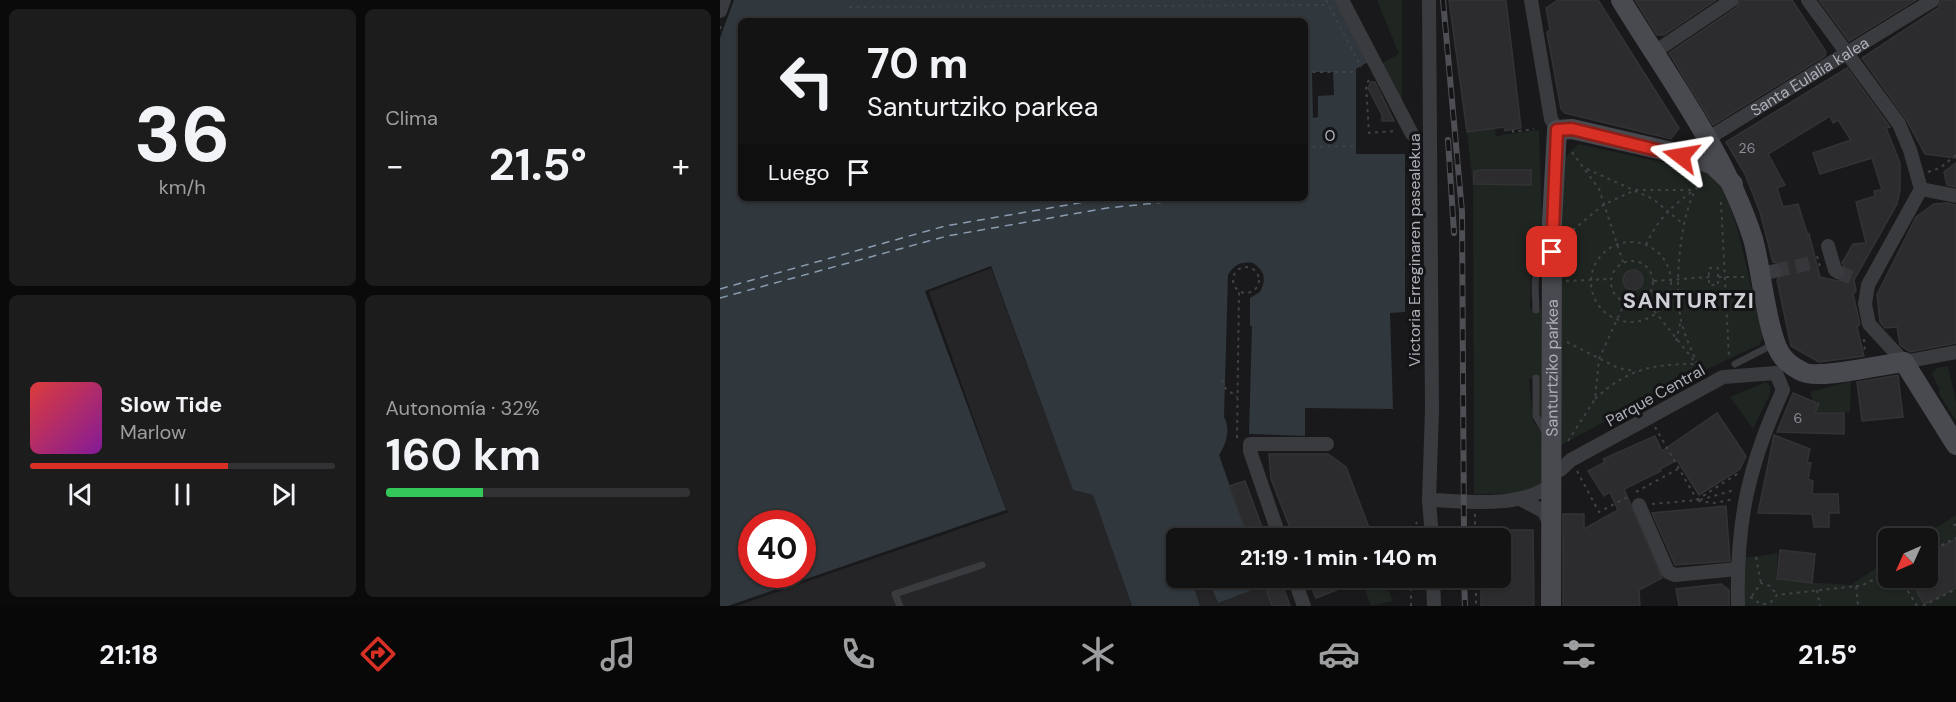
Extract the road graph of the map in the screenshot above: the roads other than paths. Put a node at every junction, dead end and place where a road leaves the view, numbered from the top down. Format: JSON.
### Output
{"nodes":[{"id":1,"x":724,"y":0,"type":"edge"},
{"id":2,"x":1429,"y":0,"type":"edge"},
{"id":3,"x":1531,"y":0,"type":"edge"},
{"id":4,"x":1621,"y":0,"type":"edge"},
{"id":5,"x":1732,"y":0,"type":"edge"},
{"id":6,"x":1808,"y":0,"type":"edge"},
{"id":7,"x":1933,"y":0,"type":"edge"},
{"id":8,"x":1335,"y":2,"type":"edge"},
{"id":9,"x":720,"y":11,"type":"edge"},
{"id":10,"x":1653,"y":52,"type":"junction"},
{"id":11,"x":1846,"y":54,"type":"junction"},
{"id":12,"x":1557,"y":130,"type":"junction"},
{"id":13,"x":1412,"y":134,"type":"dead end"},
{"id":14,"x":1707,"y":139,"type":"junction"},
{"id":15,"x":1694,"y":163,"type":"junction"},
{"id":16,"x":1921,"y":189,"type":"junction"},
{"id":17,"x":1728,"y":191,"type":"junction"},
{"id":18,"x":1956,"y":196,"type":"edge"},
{"id":19,"x":1828,"y":246,"type":"dead end"},
{"id":20,"x":1556,"y":247,"type":"junction"},
{"id":21,"x":1838,"y":272,"type":"dead end"},
{"id":22,"x":1536,"y":310,"type":"dead end"},
{"id":23,"x":1776,"y":343,"type":"junction"},
{"id":24,"x":1956,"y":352,"type":"edge"},
{"id":25,"x":1904,"y":362,"type":"junction"},
{"id":26,"x":1781,"y":368,"type":"junction"},
{"id":27,"x":1732,"y":370,"type":"junction"},
{"id":28,"x":1536,"y":378,"type":"dead end"},
{"id":29,"x":1551,"y":439,"type":"junction"},
{"id":30,"x":1328,"y":444,"type":"dead end"},
{"id":31,"x":1956,"y":445,"type":"edge"},
{"id":32,"x":1556,"y":477,"type":"junction"},
{"id":33,"x":1429,"y":500,"type":"junction"},
{"id":34,"x":1522,"y":500,"type":"junction"},
{"id":35,"x":1636,"y":500,"type":"road end"},
{"id":36,"x":1550,"y":523,"type":"junction"},
{"id":37,"x":1276,"y":528,"type":"edge"},
{"id":38,"x":1431,"y":528,"type":"edge"},
{"id":39,"x":982,"y":565,"type":"dead end"},
{"id":40,"x":1737,"y":569,"type":"junction"},
{"id":41,"x":1298,"y":588,"type":"edge"},
{"id":42,"x":1433,"y":588,"type":"edge"},
{"id":43,"x":1742,"y":600,"type":"edge"},
{"id":44,"x":900,"y":606,"type":"edge"},
{"id":45,"x":1304,"y":606,"type":"edge"},
{"id":46,"x":1434,"y":606,"type":"edge"},
{"id":47,"x":1551,"y":606,"type":"edge"}],
"edges":[{"from":1,"to":9,"type":"street"},
{"from":2,"to":33,"type":"street","name":"Victoria Erreginaren pasealekua"},
{"from":3,"to":12,"type":"street","name":"Santurtziko parkea"},
{"from":4,"to":10,"type":"street"},
{"from":5,"to":10,"type":"street"},
{"from":6,"to":11,"type":"street"},
{"from":7,"to":11,"type":"street","name":"Santa Eulalia kalea"},
{"from":8,"to":13,"type":"street"},
{"from":10,"to":14,"type":"street"},
{"from":11,"to":14,"type":"street","name":"Santa Eulalia kalea"},
{"from":11,"to":16,"type":"street"},
{"from":12,"to":15,"type":"street"},
{"from":12,"to":20,"type":"street","name":"Santurtziko parkea"},
{"from":14,"to":15,"type":"street","name":"Santa Eulalia kalea"},
{"from":14,"to":17,"type":"street"},
{"from":15,"to":17,"type":"street"},
{"from":16,"to":18,"type":"street"},
{"from":16,"to":25,"type":"street"},
{"from":17,"to":23,"type":"street"},
{"from":19,"to":21,"type":"street"},
{"from":20,"to":22,"type":"lane"},
{"from":20,"to":29,"type":"street","name":"Santurtziko parkea"},
{"from":23,"to":26,"type":"street"},
{"from":23,"to":27,"type":"lane"},
{"from":24,"to":25,"type":"street"},
{"from":25,"to":26,"type":"street"},
{"from":25,"to":31,"type":"street"},
{"from":26,"to":27,"type":"street","name":"Parque Central"},
{"from":26,"to":40,"type":"street"},
{"from":27,"to":32,"type":"street","name":"Parque Central"},
{"from":28,"to":29,"type":"lane"},
{"from":29,"to":32,"type":"street","name":"Santurtziko parkea"},
{"from":30,"to":37,"type":"street"},
{"from":32,"to":34,"type":"street"},
{"from":32,"to":36,"type":"street","name":"Santurtziko parkea"},
{"from":33,"to":34,"type":"street"},
{"from":33,"to":38,"type":"street","name":"Victoria Erreginaren pasealekua"},
{"from":34,"to":36,"type":"street"},
{"from":35,"to":40,"type":"street"},
{"from":36,"to":47,"type":"street","name":"Santurtziko parkea"},
{"from":39,"to":44,"type":"lane"},
{"from":40,"to":43,"type":"street"},
{"from":41,"to":45,"type":"street"},
{"from":42,"to":46,"type":"street"}]}
